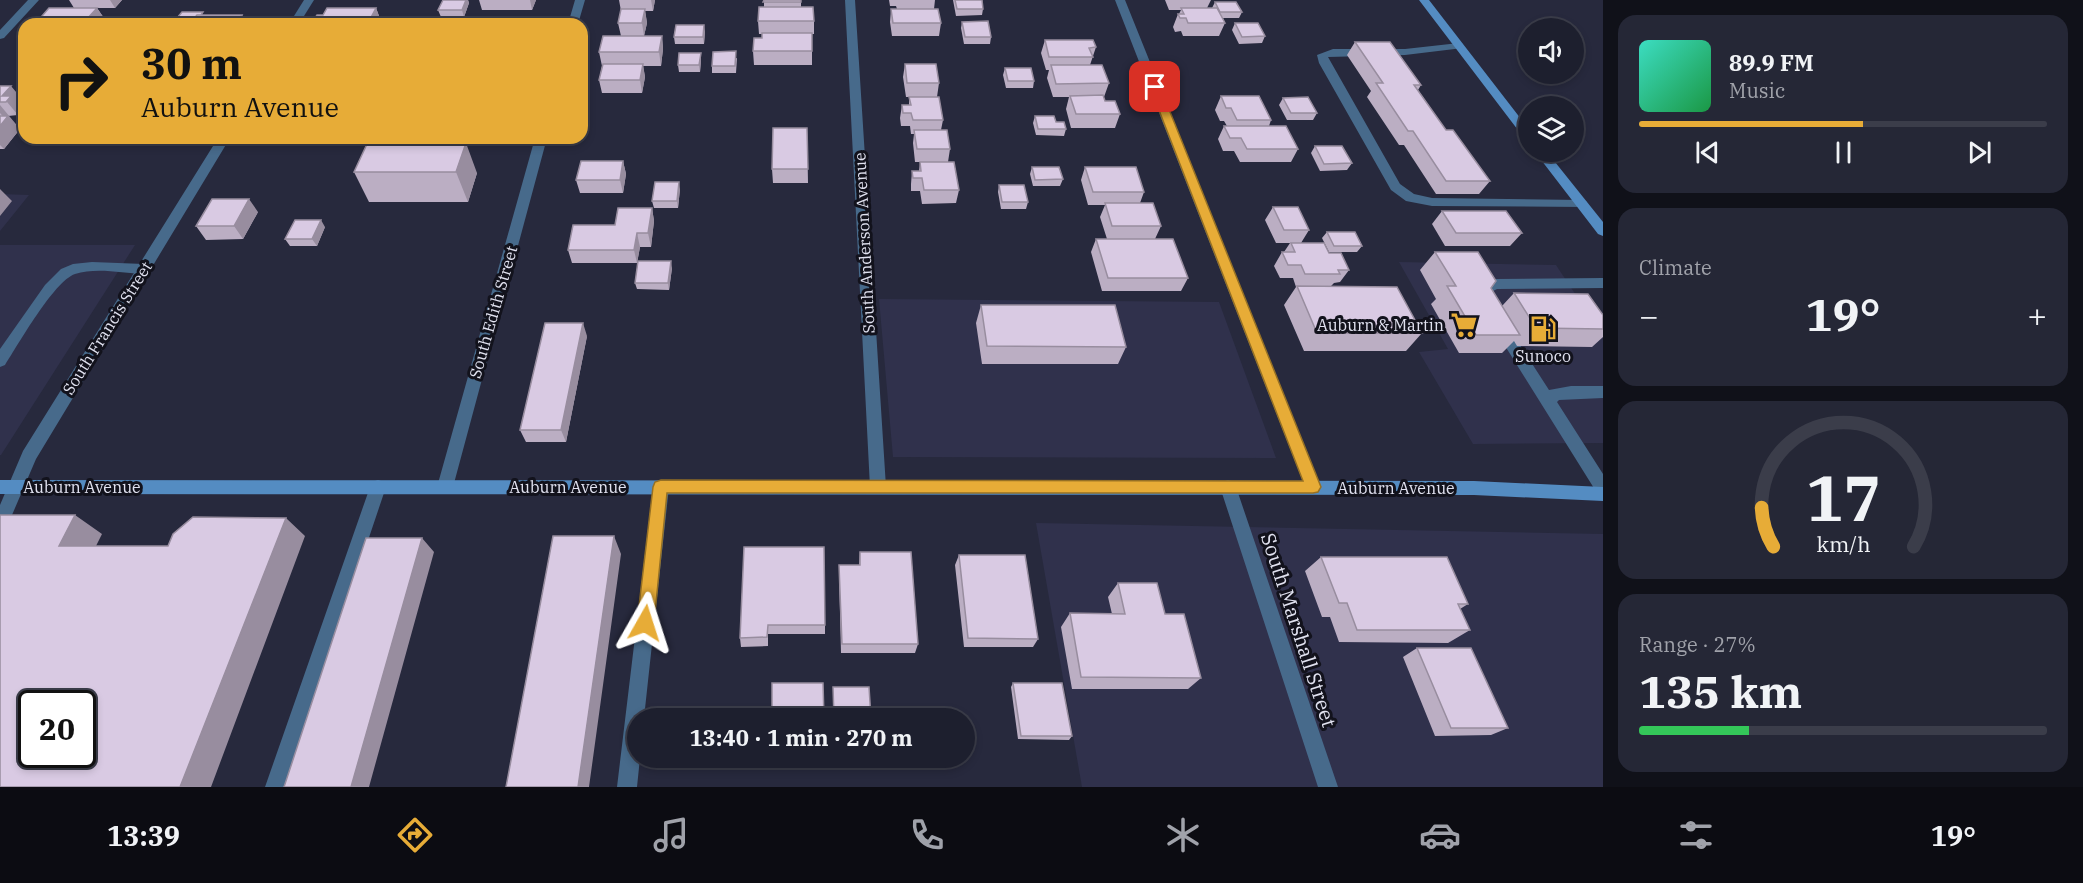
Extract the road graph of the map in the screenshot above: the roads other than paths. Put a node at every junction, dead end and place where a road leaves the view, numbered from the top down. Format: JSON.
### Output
{"nodes":[{"id":1,"x":34,"y":0,"type":"edge"},
{"id":2,"x":309,"y":0,"type":"edge"},
{"id":3,"x":580,"y":0,"type":"edge"},
{"id":4,"x":850,"y":0,"type":"edge"},
{"id":5,"x":1120,"y":0,"type":"edge"},
{"id":6,"x":1424,"y":0,"type":"edge"},
{"id":7,"x":298,"y":18,"type":"edge"},
{"id":8,"x":575,"y":18,"type":"edge"},
{"id":9,"x":0,"y":36,"type":"edge"},
{"id":10,"x":1459,"y":46,"type":"junction"},
{"id":11,"x":1518,"y":122,"type":"edge"},
{"id":12,"x":220,"y":144,"type":"edge"},
{"id":13,"x":539,"y":144,"type":"edge"},
{"id":14,"x":1549,"y":162,"type":"edge"},
{"id":15,"x":1582,"y":204,"type":"junction"},
{"id":16,"x":1603,"y":231,"type":"edge"},
{"id":17,"x":144,"y":269,"type":"junction"},
{"id":18,"x":1603,"y":283,"type":"edge"},
{"id":19,"x":0,"y":361,"type":"edge"},
{"id":20,"x":1603,"y":392,"type":"edge"},
{"id":21,"x":1549,"y":402,"type":"junction"},
{"id":22,"x":8,"y":487,"type":"edge"},
{"id":23,"x":378,"y":487,"type":"junction"},
{"id":24,"x":445,"y":487,"type":"junction"},
{"id":25,"x":661,"y":487,"type":"junction"},
{"id":26,"x":878,"y":487,"type":"junction"},
{"id":27,"x":1228,"y":487,"type":"junction"},
{"id":28,"x":1313,"y":487,"type":"junction"},
{"id":29,"x":1603,"y":488,"type":"edge"},
{"id":30,"x":1603,"y":494,"type":"edge"},
{"id":31,"x":0,"y":524,"type":"edge"},
{"id":32,"x":275,"y":787,"type":"edge"},
{"id":33,"x":627,"y":787,"type":"edge"},
{"id":34,"x":1328,"y":787,"type":"edge"}],
"edges":[{"from":1,"to":9,"type":"street"},
{"from":2,"to":7,"type":"street"},
{"from":3,"to":8,"type":"street"},
{"from":4,"to":26,"type":"street","name":"South Anderson Avenue"},
{"from":5,"to":28,"type":"street"},
{"from":6,"to":10,"type":"main road"},
{"from":10,"to":11,"type":"main road"},
{"from":10,"to":15,"type":"street"},
{"from":12,"to":17,"type":"street","name":"South Francis Street"},
{"from":13,"to":24,"type":"street","name":"South Edith Street"},
{"from":14,"to":15,"type":"main road"},
{"from":15,"to":16,"type":"main road"},
{"from":17,"to":19,"type":"street"},
{"from":17,"to":22,"type":"street","name":"South Francis Street"},
{"from":18,"to":21,"type":"street"},
{"from":20,"to":21,"type":"street"},
{"from":21,"to":29,"type":"street"},
{"from":22,"to":23,"type":"main road","name":"Auburn Avenue"},
{"from":22,"to":31,"type":"street","name":"South Francis Street"},
{"from":23,"to":24,"type":"main road","name":"Auburn Avenue"},
{"from":23,"to":32,"type":"street"},
{"from":24,"to":25,"type":"main road","name":"Auburn Avenue"},
{"from":25,"to":26,"type":"main road","name":"Auburn Avenue"},
{"from":25,"to":33,"type":"street"},
{"from":26,"to":27,"type":"main road","name":"Auburn Avenue"},
{"from":27,"to":28,"type":"main road","name":"Auburn Avenue"},
{"from":27,"to":34,"type":"street","name":"South Marshall Street"},
{"from":28,"to":30,"type":"main road","name":"Auburn Avenue"}]}
